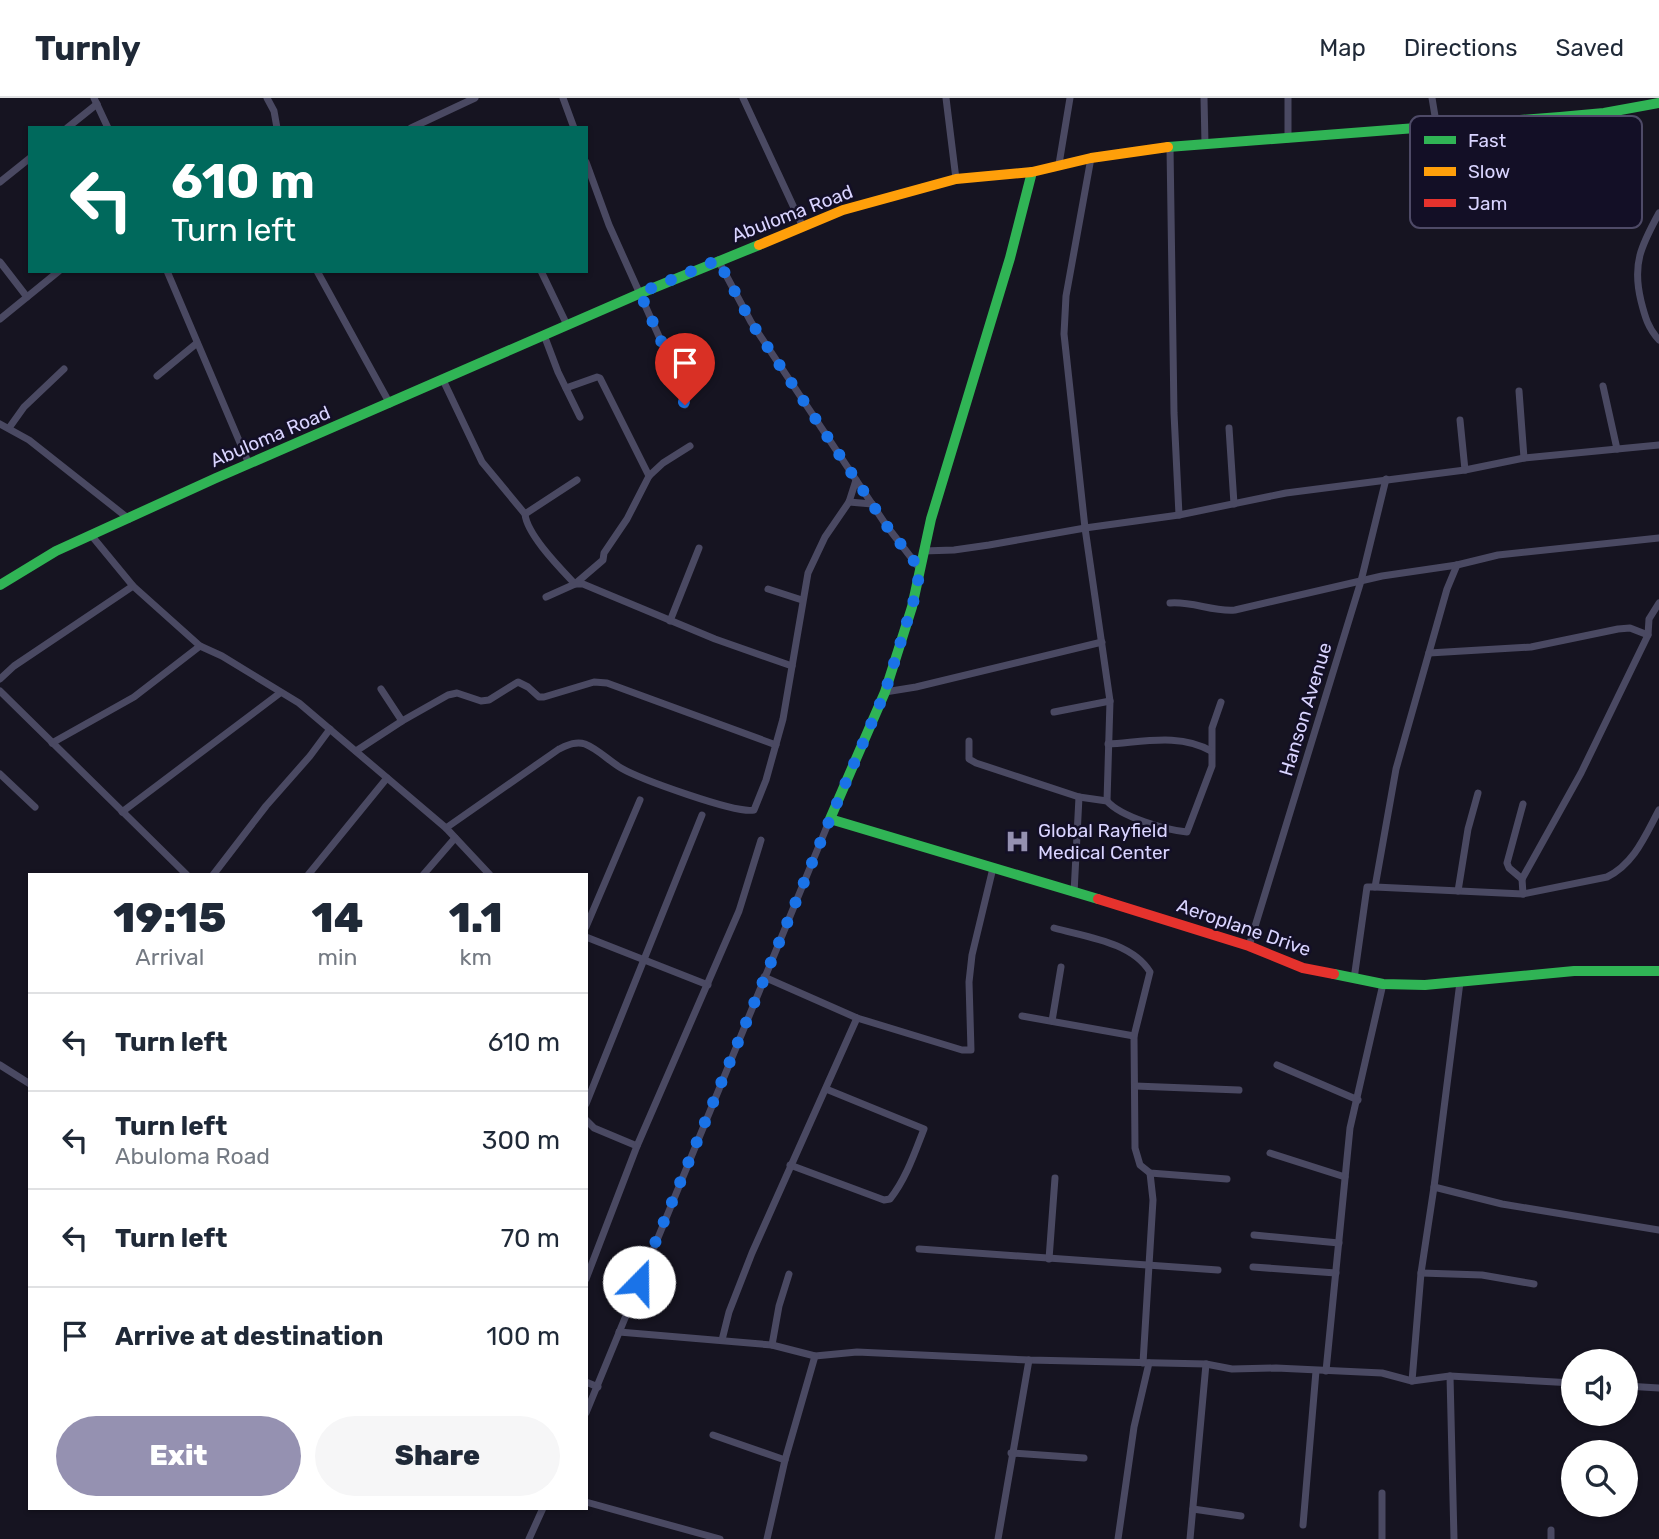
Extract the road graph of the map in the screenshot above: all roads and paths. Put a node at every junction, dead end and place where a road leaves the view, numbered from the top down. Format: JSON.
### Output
{"nodes":[{"id":1,"x":267,"y":98,"type":"edge"},
{"id":2,"x":475,"y":98,"type":"edge"},
{"id":3,"x":562,"y":98,"type":"edge"},
{"id":4,"x":743,"y":98,"type":"edge"},
{"id":5,"x":946,"y":98,"type":"edge"},
{"id":6,"x":1070,"y":98,"type":"edge"},
{"id":7,"x":1204,"y":98,"type":"edge"},
{"id":8,"x":1288,"y":98,"type":"edge"},
{"id":9,"x":1432,"y":98,"type":"edge"},
{"id":10,"x":96,"y":101,"type":"edge"},
{"id":11,"x":1659,"y":103,"type":"edge"},
{"id":12,"x":1435,"y":116,"type":"edge"},
{"id":13,"x":1571,"y":116,"type":"edge"},
{"id":14,"x":69,"y":126,"type":"edge"},
{"id":15,"x":107,"y":126,"type":"edge"},
{"id":16,"x":276,"y":126,"type":"edge"},
{"id":17,"x":415,"y":126,"type":"edge"},
{"id":18,"x":572,"y":126,"type":"edge"},
{"id":19,"x":1410,"y":130,"type":"edge"},
{"id":20,"x":1288,"y":139,"type":"junction"},
{"id":21,"x":1205,"y":144,"type":"junction"},
{"id":22,"x":1170,"y":147,"type":"junction"},
{"id":23,"x":1091,"y":158,"type":"junction"},
{"id":24,"x":28,"y":160,"type":"edge"},
{"id":25,"x":1059,"y":164,"type":"junction"},
{"id":26,"x":588,"y":167,"type":"edge"},
{"id":27,"x":1031,"y":172,"type":"junction"},
{"id":28,"x":956,"y":179,"type":"junction"},
{"id":29,"x":0,"y":182,"type":"edge"},
{"id":30,"x":1659,"y":213,"type":"edge"},
{"id":31,"x":802,"y":225,"type":"junction"},
{"id":32,"x":718,"y":260,"type":"junction"},
{"id":33,"x":0,"y":262,"type":"edge"},
{"id":34,"x":57,"y":273,"type":"edge"},
{"id":35,"x":168,"y":273,"type":"edge"},
{"id":36,"x":318,"y":273,"type":"edge"},
{"id":37,"x":542,"y":273,"type":"edge"},
{"id":38,"x":640,"y":293,"type":"junction"},
{"id":39,"x":27,"y":297,"type":"junction"},
{"id":40,"x":0,"y":319,"type":"edge"},
{"id":41,"x":567,"y":325,"type":"junction"},
{"id":42,"x":544,"y":335,"type":"junction"},
{"id":43,"x":1659,"y":340,"type":"edge"},
{"id":44,"x":197,"y":343,"type":"junction"},
{"id":45,"x":64,"y":369,"type":"dead end"},
{"id":46,"x":157,"y":376,"type":"dead end"},
{"id":47,"x":443,"y":380,"type":"junction"},
{"id":48,"x":1603,"y":386,"type":"dead end"},
{"id":49,"x":566,"y":388,"type":"junction"},
{"id":50,"x":1519,"y":391,"type":"dead end"},
{"id":51,"x":390,"y":404,"type":"junction"},
{"id":52,"x":685,"y":405,"type":"dead end"},
{"id":53,"x":580,"y":417,"type":"dead end"},
{"id":54,"x":1460,"y":420,"type":"dead end"},
{"id":55,"x":0,"y":424,"type":"edge"},
{"id":56,"x":9,"y":428,"type":"junction"},
{"id":57,"x":1229,"y":428,"type":"dead end"},
{"id":58,"x":1659,"y":445,"type":"edge"},
{"id":59,"x":690,"y":446,"type":"dead end"},
{"id":60,"x":1618,"y":449,"type":"junction"},
{"id":61,"x":1524,"y":458,"type":"junction"},
{"id":62,"x":249,"y":464,"type":"junction"},
{"id":63,"x":1465,"y":470,"type":"junction"},
{"id":64,"x":649,"y":476,"type":"junction"},
{"id":65,"x":1386,"y":479,"type":"junction"},
{"id":66,"x":856,"y":480,"type":"junction"},
{"id":67,"x":577,"y":481,"type":"dead end"},
{"id":68,"x":849,"y":502,"type":"junction"},
{"id":69,"x":872,"y":504,"type":"junction"},
{"id":70,"x":1234,"y":504,"type":"junction"},
{"id":71,"x":525,"y":514,"type":"junction"},
{"id":72,"x":1179,"y":515,"type":"junction"},
{"id":73,"x":129,"y":519,"type":"junction"},
{"id":74,"x":1085,"y":528,"type":"junction"},
{"id":75,"x":91,"y":535,"type":"junction"},
{"id":76,"x":1659,"y":538,"type":"edge"},
{"id":77,"x":699,"y":548,"type":"dead end"},
{"id":78,"x":923,"y":551,"type":"junction"},
{"id":79,"x":1457,"y":565,"type":"junction"},
{"id":80,"x":920,"y":569,"type":"junction"},
{"id":81,"x":1361,"y":581,"type":"junction"},
{"id":82,"x":1,"y":583,"type":"edge"},
{"id":83,"x":575,"y":584,"type":"junction"},
{"id":84,"x":133,"y":586,"type":"junction"},
{"id":85,"x":768,"y":589,"type":"dead end"},
{"id":86,"x":546,"y":597,"type":"dead end"},
{"id":87,"x":802,"y":600,"type":"junction"},
{"id":88,"x":1170,"y":603,"type":"dead end"},
{"id":89,"x":1659,"y":603,"type":"edge"},
{"id":90,"x":670,"y":621,"type":"junction"},
{"id":91,"x":1648,"y":635,"type":"junction"},
{"id":92,"x":1102,"y":642,"type":"junction"},
{"id":93,"x":200,"y":646,"type":"junction"},
{"id":94,"x":1429,"y":653,"type":"junction"},
{"id":95,"x":792,"y":666,"type":"junction"},
{"id":96,"x":0,"y":679,"type":"edge"},
{"id":97,"x":381,"y":689,"type":"dead end"},
{"id":98,"x":0,"y":691,"type":"edge"},
{"id":99,"x":885,"y":692,"type":"junction"},
{"id":100,"x":280,"y":693,"type":"junction"},
{"id":101,"x":1110,"y":701,"type":"junction"},
{"id":102,"x":1221,"y":702,"type":"dead end"},
{"id":103,"x":1054,"y":712,"type":"dead end"},
{"id":104,"x":402,"y":721,"type":"junction"},
{"id":105,"x":330,"y":729,"type":"junction"},
{"id":106,"x":969,"y":741,"type":"dead end"},
{"id":107,"x":52,"y":743,"type":"junction"},
{"id":108,"x":1108,"y":744,"type":"junction"},
{"id":109,"x":776,"y":745,"type":"junction"},
{"id":110,"x":356,"y":751,"type":"junction"},
{"id":111,"x":1211,"y":751,"type":"junction"},
{"id":112,"x":0,"y":774,"type":"edge"},
{"id":113,"x":387,"y":778,"type":"junction"},
{"id":114,"x":1478,"y":793,"type":"dead end"},
{"id":115,"x":1079,"y":797,"type":"junction"},
{"id":116,"x":640,"y":800,"type":"dead end"},
{"id":117,"x":1107,"y":801,"type":"junction"},
{"id":118,"x":1523,"y":804,"type":"dead end"},
{"id":119,"x":35,"y":807,"type":"dead end"},
{"id":120,"x":1659,"y":810,"type":"edge"},
{"id":121,"x":122,"y":813,"type":"junction"},
{"id":122,"x":702,"y":814,"type":"dead end"},
{"id":123,"x":830,"y":819,"type":"junction"},
{"id":124,"x":446,"y":828,"type":"junction"},
{"id":125,"x":455,"y":838,"type":"junction"},
{"id":126,"x":761,"y":840,"type":"dead end"},
{"id":127,"x":993,"y":868,"type":"junction"},
{"id":128,"x":185,"y":873,"type":"edge"},
{"id":129,"x":215,"y":873,"type":"edge"},
{"id":130,"x":310,"y":873,"type":"edge"},
{"id":131,"x":425,"y":873,"type":"edge"},
{"id":132,"x":489,"y":873,"type":"edge"},
{"id":133,"x":1522,"y":879,"type":"junction"},
{"id":134,"x":1375,"y":887,"type":"junction"},
{"id":135,"x":1458,"y":891,"type":"junction"},
{"id":136,"x":1074,"y":893,"type":"junction"},
{"id":137,"x":1523,"y":894,"type":"junction"},
{"id":138,"x":588,"y":922,"type":"edge"},
{"id":139,"x":1054,"y":929,"type":"dead end"},
{"id":140,"x":588,"y":938,"type":"edge"},
{"id":141,"x":1249,"y":946,"type":"junction"},
{"id":142,"x":645,"y":960,"type":"junction"},
{"id":143,"x":1061,"y":967,"type":"dead end"},
{"id":144,"x":1659,"y":971,"type":"edge"},
{"id":145,"x":764,"y":977,"type":"junction"},
{"id":146,"x":1354,"y":979,"type":"junction"},
{"id":147,"x":1460,"y":982,"type":"junction"},
{"id":148,"x":1383,"y":984,"type":"junction"},
{"id":149,"x":708,"y":985,"type":"junction"},
{"id":150,"x":1022,"y":1016,"type":"dead end"},
{"id":151,"x":857,"y":1018,"type":"junction"},
{"id":152,"x":1052,"y":1021,"type":"junction"},
{"id":153,"x":1134,"y":1036,"type":"junction"},
{"id":154,"x":0,"y":1065,"type":"edge"},
{"id":155,"x":1278,"y":1065,"type":"dead end"},
{"id":156,"x":28,"y":1083,"type":"edge"},
{"id":157,"x":1135,"y":1086,"type":"junction"},
{"id":158,"x":826,"y":1089,"type":"junction"},
{"id":159,"x":1239,"y":1090,"type":"dead end"},
{"id":160,"x":588,"y":1099,"type":"edge"},
{"id":161,"x":1358,"y":1100,"type":"junction"},
{"id":162,"x":588,"y":1122,"type":"edge"},
{"id":163,"x":637,"y":1146,"type":"junction"},
{"id":164,"x":1270,"y":1153,"type":"dead end"},
{"id":165,"x":790,"y":1165,"type":"junction"},
{"id":166,"x":1150,"y":1173,"type":"junction"},
{"id":167,"x":1345,"y":1177,"type":"junction"},
{"id":168,"x":1055,"y":1178,"type":"dead end"},
{"id":169,"x":1227,"y":1179,"type":"dead end"},
{"id":170,"x":1434,"y":1187,"type":"junction"},
{"id":171,"x":1659,"y":1230,"type":"edge"},
{"id":172,"x":1254,"y":1235,"type":"dead end"},
{"id":173,"x":1339,"y":1243,"type":"junction"},
{"id":174,"x":919,"y":1249,"type":"dead end"},
{"id":175,"x":1049,"y":1259,"type":"junction"},
{"id":176,"x":1149,"y":1266,"type":"junction"},
{"id":177,"x":1253,"y":1267,"type":"dead end"},
{"id":178,"x":1218,"y":1270,"type":"dead end"},
{"id":179,"x":1336,"y":1273,"type":"junction"},
{"id":180,"x":1421,"y":1273,"type":"junction"},
{"id":181,"x":588,"y":1274,"type":"edge"},
{"id":182,"x":789,"y":1274,"type":"dead end"},
{"id":183,"x":1534,"y":1284,"type":"dead end"},
{"id":184,"x":619,"y":1332,"type":"junction"},
{"id":185,"x":722,"y":1340,"type":"junction"},
{"id":186,"x":772,"y":1345,"type":"junction"},
{"id":187,"x":816,"y":1356,"type":"junction"},
{"id":188,"x":1028,"y":1360,"type":"junction"},
{"id":189,"x":1146,"y":1363,"type":"junction"},
{"id":190,"x":1206,"y":1364,"type":"junction"},
{"id":191,"x":1315,"y":1371,"type":"junction"},
{"id":192,"x":1326,"y":1371,"type":"junction"},
{"id":193,"x":1450,"y":1376,"type":"junction"},
{"id":194,"x":1412,"y":1381,"type":"junction"},
{"id":195,"x":1561,"y":1382,"type":"edge"},
{"id":196,"x":588,"y":1383,"type":"edge"},
{"id":197,"x":598,"y":1387,"type":"junction"},
{"id":198,"x":1638,"y":1387,"type":"edge"},
{"id":199,"x":1659,"y":1388,"type":"edge"},
{"id":200,"x":588,"y":1409,"type":"edge"},
{"id":201,"x":713,"y":1435,"type":"dead end"},
{"id":202,"x":1011,"y":1453,"type":"junction"},
{"id":203,"x":1084,"y":1458,"type":"dead end"},
{"id":204,"x":785,"y":1460,"type":"junction"},
{"id":205,"x":1382,"y":1493,"type":"dead end"},
{"id":206,"x":588,"y":1503,"type":"edge"},
{"id":207,"x":1194,"y":1509,"type":"junction"},
{"id":208,"x":542,"y":1510,"type":"edge"},
{"id":209,"x":1241,"y":1516,"type":"dead end"},
{"id":210,"x":1303,"y":1525,"type":"dead end"},
{"id":211,"x":529,"y":1539,"type":"edge"},
{"id":212,"x":720,"y":1539,"type":"edge"},
{"id":213,"x":768,"y":1539,"type":"edge"},
{"id":214,"x":998,"y":1539,"type":"edge"},
{"id":215,"x":1118,"y":1539,"type":"edge"},
{"id":216,"x":1190,"y":1539,"type":"edge"},
{"id":217,"x":1382,"y":1539,"type":"edge"},
{"id":218,"x":1454,"y":1539,"type":"edge"}],
"edges":[{"from":1,"to":16,"type":"street"},
{"from":2,"to":17,"type":"street"},
{"from":3,"to":18,"type":"street"},
{"from":4,"to":31,"type":"street"},
{"from":5,"to":28,"type":"street"},
{"from":6,"to":25,"type":"street"},
{"from":7,"to":21,"type":"street"},
{"from":8,"to":20,"type":"street"},
{"from":9,"to":12,"type":"street"},
{"from":10,"to":14,"type":"street"},
{"from":10,"to":15,"type":"street"},
{"from":11,"to":13,"type":"street","name":"Abuloma Road"},
{"from":19,"to":20,"type":"street","name":"Abuloma Road"},
{"from":20,"to":21,"type":"street","name":"Abuloma Road"},
{"from":21,"to":22,"type":"street","name":"Abuloma Road"},
{"from":22,"to":23,"type":"street","name":"Abuloma Road"},
{"from":22,"to":72,"type":"street"},
{"from":23,"to":25,"type":"street","name":"Abuloma Road"},
{"from":23,"to":74,"type":"street"},
{"from":24,"to":29,"type":"street"},
{"from":25,"to":27,"type":"street","name":"Abuloma Road"},
{"from":26,"to":38,"type":"street"},
{"from":27,"to":28,"type":"street","name":"Abuloma Road"},
{"from":27,"to":78,"type":"street"},
{"from":28,"to":31,"type":"street","name":"Abuloma Road"},
{"from":30,"to":43,"type":"street"},
{"from":31,"to":32,"type":"street","name":"Abuloma Road"},
{"from":32,"to":38,"type":"street","name":"Abuloma Road"},
{"from":32,"to":66,"type":"street"},
{"from":33,"to":39,"type":"street"},
{"from":34,"to":39,"type":"street"},
{"from":35,"to":44,"type":"street"},
{"from":36,"to":51,"type":"street"},
{"from":37,"to":41,"type":"street"},
{"from":38,"to":41,"type":"street","name":"Abuloma Road"},
{"from":38,"to":52,"type":"street"},
{"from":39,"to":40,"type":"street"},
{"from":41,"to":42,"type":"street","name":"Abuloma Road"},
{"from":42,"to":47,"type":"street","name":"Abuloma Road"},
{"from":42,"to":49,"type":"street"},
{"from":44,"to":46,"type":"street"},
{"from":44,"to":62,"type":"street"},
{"from":45,"to":56,"type":"street"},
{"from":47,"to":51,"type":"street","name":"Abuloma Road"},
{"from":47,"to":71,"type":"street"},
{"from":48,"to":60,"type":"street"},
{"from":49,"to":53,"type":"street"},
{"from":49,"to":64,"type":"street"},
{"from":50,"to":61,"type":"street"},
{"from":51,"to":62,"type":"street","name":"Abuloma Road"},
{"from":54,"to":63,"type":"street"},
{"from":55,"to":56,"type":"street"},
{"from":56,"to":73,"type":"street"},
{"from":57,"to":70,"type":"street"},
{"from":58,"to":60,"type":"street"},
{"from":59,"to":64,"type":"street"},
{"from":60,"to":61,"type":"street"},
{"from":61,"to":63,"type":"street"},
{"from":62,"to":73,"type":"street","name":"Abuloma Road"},
{"from":63,"to":65,"type":"street"},
{"from":64,"to":83,"type":"street"},
{"from":65,"to":70,"type":"street"},
{"from":65,"to":81,"type":"street","name":"Hanson Avenue"},
{"from":66,"to":68,"type":"street"},
{"from":66,"to":69,"type":"street"},
{"from":67,"to":71,"type":"street"},
{"from":68,"to":69,"type":"street"},
{"from":68,"to":87,"type":"street"},
{"from":69,"to":80,"type":"street"},
{"from":70,"to":72,"type":"street"},
{"from":71,"to":83,"type":"street"},
{"from":72,"to":74,"type":"street"},
{"from":73,"to":75,"type":"street","name":"Abuloma Road"},
{"from":74,"to":78,"type":"street"},
{"from":74,"to":92,"type":"street"},
{"from":75,"to":82,"type":"street","name":"Abuloma Road"},
{"from":75,"to":84,"type":"street"},
{"from":76,"to":79,"type":"street"},
{"from":77,"to":90,"type":"street"},
{"from":78,"to":80,"type":"street"},
{"from":79,"to":81,"type":"street"},
{"from":79,"to":94,"type":"street"},
{"from":80,"to":99,"type":"street"},
{"from":81,"to":88,"type":"street"},
{"from":81,"to":141,"type":"street","name":"Hanson Avenue"},
{"from":83,"to":86,"type":"street"},
{"from":83,"to":90,"type":"street"},
{"from":84,"to":93,"type":"street"},
{"from":84,"to":96,"type":"street"},
{"from":85,"to":87,"type":"street"},
{"from":87,"to":95,"type":"street"},
{"from":89,"to":91,"type":"street"},
{"from":90,"to":95,"type":"street"},
{"from":91,"to":94,"type":"street"},
{"from":91,"to":133,"type":"street"},
{"from":92,"to":99,"type":"street"},
{"from":92,"to":101,"type":"street"},
{"from":93,"to":100,"type":"street"},
{"from":93,"to":107,"type":"street"},
{"from":94,"to":134,"type":"street"},
{"from":95,"to":109,"type":"street"},
{"from":97,"to":104,"type":"street"},
{"from":98,"to":107,"type":"street"},
{"from":99,"to":123,"type":"street"},
{"from":100,"to":105,"type":"street"},
{"from":100,"to":121,"type":"street"},
{"from":101,"to":103,"type":"street"},
{"from":101,"to":108,"type":"street"},
{"from":102,"to":111,"type":"street"},
{"from":104,"to":109,"type":"street"},
{"from":104,"to":110,"type":"street"},
{"from":105,"to":110,"type":"street"},
{"from":105,"to":129,"type":"street"},
{"from":106,"to":115,"type":"street"},
{"from":107,"to":121,"type":"street"},
{"from":108,"to":111,"type":"street"},
{"from":108,"to":117,"type":"street"},
{"from":109,"to":124,"type":"street"},
{"from":110,"to":113,"type":"street"},
{"from":111,"to":117,"type":"street"},
{"from":112,"to":119,"type":"street"},
{"from":113,"to":124,"type":"street"},
{"from":113,"to":130,"type":"street"},
{"from":114,"to":135,"type":"street"},
{"from":115,"to":117,"type":"street"},
{"from":115,"to":136,"type":"street"},
{"from":116,"to":138,"type":"street"},
{"from":118,"to":133,"type":"street"},
{"from":120,"to":137,"type":"street"},
{"from":121,"to":128,"type":"street"},
{"from":122,"to":142,"type":"street"},
{"from":123,"to":127,"type":"street","name":"Aeroplane Drive"},
{"from":123,"to":145,"type":"street"},
{"from":124,"to":125,"type":"street"},
{"from":125,"to":131,"type":"street"},
{"from":125,"to":132,"type":"street"},
{"from":126,"to":149,"type":"street"},
{"from":127,"to":136,"type":"street","name":"Aeroplane Drive"},
{"from":127,"to":151,"type":"street"},
{"from":133,"to":137,"type":"street"},
{"from":134,"to":135,"type":"street"},
{"from":134,"to":146,"type":"street"},
{"from":135,"to":137,"type":"street"},
{"from":136,"to":141,"type":"street","name":"Aeroplane Drive"},
{"from":139,"to":153,"type":"street"},
{"from":140,"to":142,"type":"street"},
{"from":141,"to":146,"type":"street","name":"Aeroplane Drive"},
{"from":142,"to":149,"type":"street"},
{"from":142,"to":160,"type":"street"},
{"from":143,"to":152,"type":"street"},
{"from":144,"to":147,"type":"street","name":"Aeroplane Drive"},
{"from":145,"to":151,"type":"street"},
{"from":145,"to":184,"type":"street"},
{"from":146,"to":148,"type":"street","name":"Aeroplane Drive"},
{"from":147,"to":148,"type":"street","name":"Aeroplane Drive"},
{"from":147,"to":170,"type":"street"},
{"from":148,"to":161,"type":"street"},
{"from":149,"to":163,"type":"street"},
{"from":150,"to":152,"type":"street"},
{"from":151,"to":158,"type":"street"},
{"from":152,"to":153,"type":"street"},
{"from":153,"to":157,"type":"street"},
{"from":154,"to":156,"type":"street"},
{"from":155,"to":161,"type":"street"},
{"from":157,"to":159,"type":"street"},
{"from":157,"to":166,"type":"street"},
{"from":158,"to":165,"type":"street"},
{"from":158,"to":165,"type":"street"},
{"from":161,"to":167,"type":"street"},
{"from":162,"to":163,"type":"street"},
{"from":163,"to":181,"type":"street"},
{"from":164,"to":167,"type":"street"},
{"from":165,"to":185,"type":"street"},
{"from":166,"to":169,"type":"street"},
{"from":166,"to":176,"type":"street"},
{"from":167,"to":173,"type":"street"},
{"from":168,"to":175,"type":"street"},
{"from":170,"to":171,"type":"street"},
{"from":170,"to":180,"type":"street"},
{"from":172,"to":173,"type":"street"},
{"from":173,"to":179,"type":"street"},
{"from":174,"to":175,"type":"street"},
{"from":175,"to":176,"type":"street"},
{"from":176,"to":178,"type":"street"},
{"from":176,"to":189,"type":"street"},
{"from":177,"to":179,"type":"street"},
{"from":179,"to":192,"type":"street"},
{"from":180,"to":183,"type":"street"},
{"from":180,"to":194,"type":"street"},
{"from":182,"to":186,"type":"street"},
{"from":184,"to":185,"type":"street"},
{"from":184,"to":197,"type":"street"},
{"from":185,"to":186,"type":"street"},
{"from":186,"to":187,"type":"street"},
{"from":187,"to":188,"type":"street"},
{"from":187,"to":204,"type":"street"},
{"from":188,"to":189,"type":"street"},
{"from":188,"to":202,"type":"street"},
{"from":189,"to":190,"type":"street"},
{"from":189,"to":215,"type":"street"},
{"from":190,"to":191,"type":"street"},
{"from":190,"to":207,"type":"street"},
{"from":191,"to":192,"type":"street"},
{"from":191,"to":210,"type":"street"},
{"from":192,"to":194,"type":"street"},
{"from":193,"to":194,"type":"street"},
{"from":193,"to":195,"type":"street"},
{"from":193,"to":218,"type":"street"},
{"from":196,"to":197,"type":"street"},
{"from":197,"to":200,"type":"street"},
{"from":198,"to":199,"type":"street"},
{"from":201,"to":204,"type":"street"},
{"from":202,"to":203,"type":"street"},
{"from":202,"to":214,"type":"street"},
{"from":204,"to":213,"type":"street"},
{"from":205,"to":217,"type":"street"},
{"from":206,"to":212,"type":"street"},
{"from":207,"to":209,"type":"street"},
{"from":207,"to":216,"type":"street"},
{"from":208,"to":211,"type":"street"}]}
